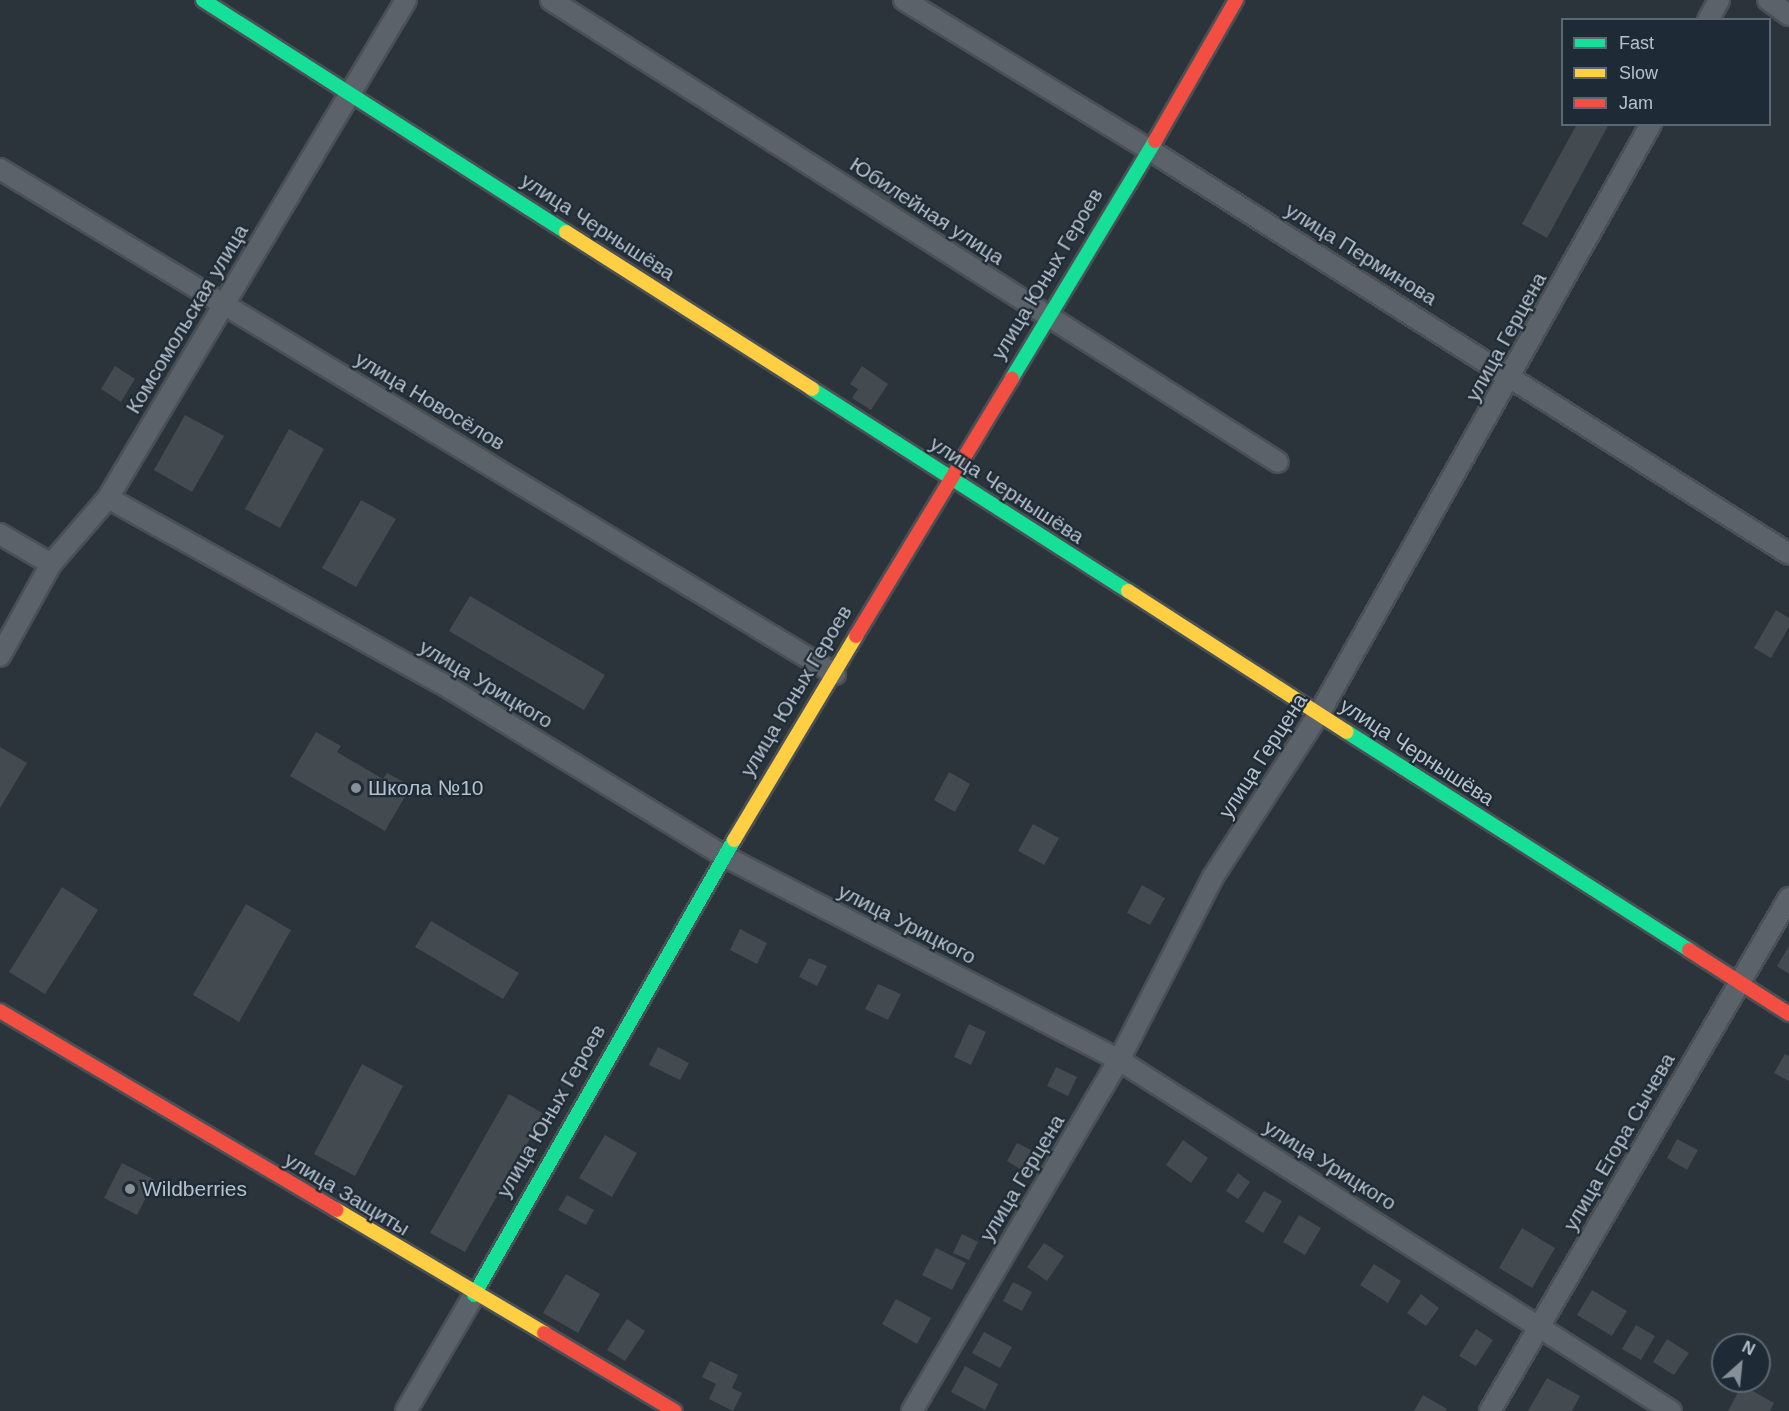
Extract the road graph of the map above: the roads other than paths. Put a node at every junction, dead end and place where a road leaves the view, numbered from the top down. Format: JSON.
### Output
{"nodes":[{"id":1,"x":203,"y":0,"type":"edge"},
{"id":2,"x":406,"y":0,"type":"edge"},
{"id":3,"x":551,"y":0,"type":"edge"},
{"id":4,"x":904,"y":0,"type":"edge"},
{"id":5,"x":1236,"y":0,"type":"edge"},
{"id":6,"x":1719,"y":0,"type":"edge"},
{"id":7,"x":1768,"y":0,"type":"edge"},
{"id":8,"x":1789,"y":15,"type":"edge"},
{"id":9,"x":1709,"y":18,"type":"edge"},
{"id":10,"x":350,"y":92,"type":"junction"},
{"id":11,"x":1650,"y":126,"type":"edge"},
{"id":12,"x":1150,"y":150,"type":"junction"},
{"id":13,"x":0,"y":169,"type":"edge"},
{"id":14,"x":224,"y":305,"type":"junction"},
{"id":15,"x":1049,"y":318,"type":"junction"},
{"id":16,"x":1511,"y":378,"type":"junction"},
{"id":17,"x":1278,"y":462,"type":"dead end"},
{"id":18,"x":951,"y":480,"type":"junction"},
{"id":19,"x":108,"y":498,"type":"junction"},
{"id":20,"x":0,"y":534,"type":"edge"},
{"id":21,"x":1789,"y":554,"type":"edge"},
{"id":22,"x":51,"y":564,"type":"junction"},
{"id":23,"x":0,"y":656,"type":"edge"},
{"id":24,"x":835,"y":674,"type":"junction"},
{"id":25,"x":1319,"y":714,"type":"junction"},
{"id":26,"x":724,"y":856,"type":"junction"},
{"id":27,"x":1789,"y":898,"type":"edge"},
{"id":28,"x":1740,"y":983,"type":"junction"},
{"id":29,"x":0,"y":1011,"type":"edge"},
{"id":30,"x":1789,"y":1014,"type":"edge"},
{"id":31,"x":1119,"y":1060,"type":"junction"},
{"id":32,"x":474,"y":1295,"type":"junction"},
{"id":33,"x":1539,"y":1325,"type":"junction"},
{"id":34,"x":406,"y":1411,"type":"edge"},
{"id":35,"x":675,"y":1411,"type":"edge"},
{"id":36,"x":912,"y":1411,"type":"edge"},
{"id":37,"x":1491,"y":1411,"type":"edge"},
{"id":38,"x":1671,"y":1411,"type":"edge"}],
"edges":[{"from":1,"to":10,"type":"street","name":"улица Чернышёва"},
{"from":2,"to":10,"type":"street","name":"Комсомольская улица"},
{"from":3,"to":15,"type":"street","name":"Юбилейная улица"},
{"from":4,"to":12,"type":"street","name":"улица Перминова"},
{"from":5,"to":12,"type":"street","name":"улица Юных Героев"},
{"from":6,"to":9,"type":"street"},
{"from":7,"to":8,"type":"street"},
{"from":10,"to":14,"type":"street","name":"Комсомольская улица"},
{"from":10,"to":18,"type":"street","name":"улица Чернышёва"},
{"from":11,"to":16,"type":"street","name":"улица Герцена"},
{"from":12,"to":15,"type":"street","name":"улица Юных Героев"},
{"from":12,"to":16,"type":"street","name":"улица Перминова"},
{"from":13,"to":14,"type":"street","name":"улица Новосёлов"},
{"from":14,"to":19,"type":"street","name":"Комсомольская улица"},
{"from":14,"to":24,"type":"street","name":"улица Новосёлов"},
{"from":15,"to":17,"type":"street","name":"Юбилейная улица"},
{"from":15,"to":18,"type":"street","name":"улица Юных Героев"},
{"from":16,"to":21,"type":"street","name":"улица Перминова"},
{"from":16,"to":25,"type":"street","name":"улица Герцена"},
{"from":18,"to":24,"type":"street","name":"улица Юных Героев"},
{"from":18,"to":25,"type":"street","name":"улица Чернышёва"},
{"from":19,"to":22,"type":"street","name":"Комсомольская улица"},
{"from":19,"to":26,"type":"street","name":"улица Урицкого"},
{"from":20,"to":22,"type":"street"},
{"from":22,"to":23,"type":"street","name":"Комсомольская улица"},
{"from":24,"to":26,"type":"street","name":"улица Юных Героев"},
{"from":25,"to":28,"type":"street","name":"улица Чернышёва"},
{"from":25,"to":31,"type":"street","name":"улица Герцена"},
{"from":26,"to":31,"type":"street","name":"улица Урицкого"},
{"from":26,"to":32,"type":"street","name":"улица Юных Героев"},
{"from":27,"to":28,"type":"street","name":"улица Егора Сычева"},
{"from":28,"to":30,"type":"street","name":"улица Чернышёва"},
{"from":28,"to":33,"type":"street","name":"улица Егора Сычева"},
{"from":29,"to":32,"type":"street","name":"улица Защиты"},
{"from":31,"to":33,"type":"street","name":"улица Урицкого"},
{"from":31,"to":36,"type":"street","name":"улица Герцена"},
{"from":32,"to":34,"type":"street","name":"улица Юных Героев"},
{"from":32,"to":35,"type":"street","name":"улица Защиты"},
{"from":33,"to":37,"type":"street","name":"улица Егора Сычева"},
{"from":33,"to":38,"type":"street","name":"улица Урицкого"}]}
